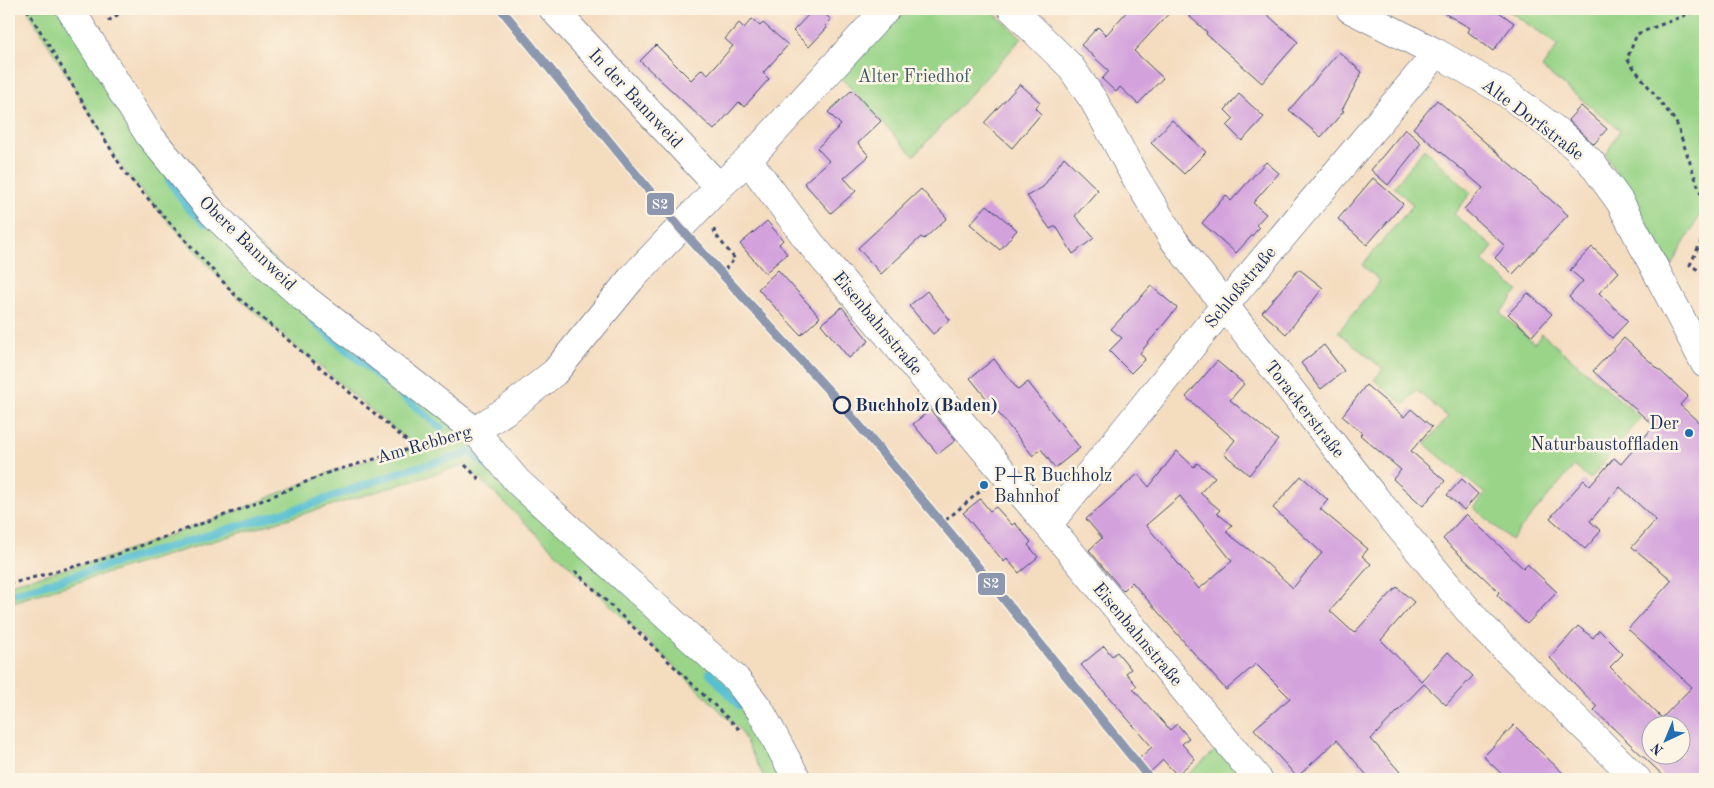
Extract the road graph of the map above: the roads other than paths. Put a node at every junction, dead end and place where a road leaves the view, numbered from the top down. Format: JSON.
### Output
{"nodes":[{"id":1,"x":70,"y":9,"type":"edge"},
{"id":2,"x":553,"y":9,"type":"edge"},
{"id":3,"x":886,"y":9,"type":"edge"},
{"id":4,"x":1012,"y":9,"type":"edge"},
{"id":5,"x":1350,"y":9,"type":"edge"},
{"id":6,"x":1437,"y":53,"type":"junction"},
{"id":7,"x":748,"y":160,"type":"junction"},
{"id":8,"x":719,"y":187,"type":"junction"},
{"id":9,"x":1225,"y":305,"type":"junction"},
{"id":10,"x":1702,"y":350,"type":"edge"},
{"id":11,"x":475,"y":431,"type":"junction"},
{"id":12,"x":1048,"y":525,"type":"junction"},
{"id":13,"x":797,"y":779,"type":"edge"},
{"id":14,"x":1258,"y":779,"type":"edge"},
{"id":15,"x":1638,"y":779,"type":"edge"}],
"edges":[{"from":1,"to":11,"type":"street","name":"Obere Bannweid"},
{"from":2,"to":8,"type":"street","name":"In der Bannweid"},
{"from":3,"to":7,"type":"street"},
{"from":4,"to":9,"type":"street","name":"Torackerstraße"},
{"from":5,"to":6,"type":"street","name":"Alte Dorfstraße"},
{"from":6,"to":9,"type":"street","name":"Schloßstraße"},
{"from":6,"to":10,"type":"street","name":"Alte Dorfstraße"},
{"from":7,"to":8,"type":"street","name":"Am Rebberg"},
{"from":7,"to":12,"type":"street","name":"Eisenbahnstraße"},
{"from":8,"to":11,"type":"street","name":"Am Rebberg"},
{"from":9,"to":12,"type":"street","name":"Schloßstraße"},
{"from":9,"to":15,"type":"street","name":"Torackerstraße"},
{"from":11,"to":13,"type":"street","name":"Obere Bannweid"},
{"from":12,"to":14,"type":"street","name":"Eisenbahnstraße"}]}
